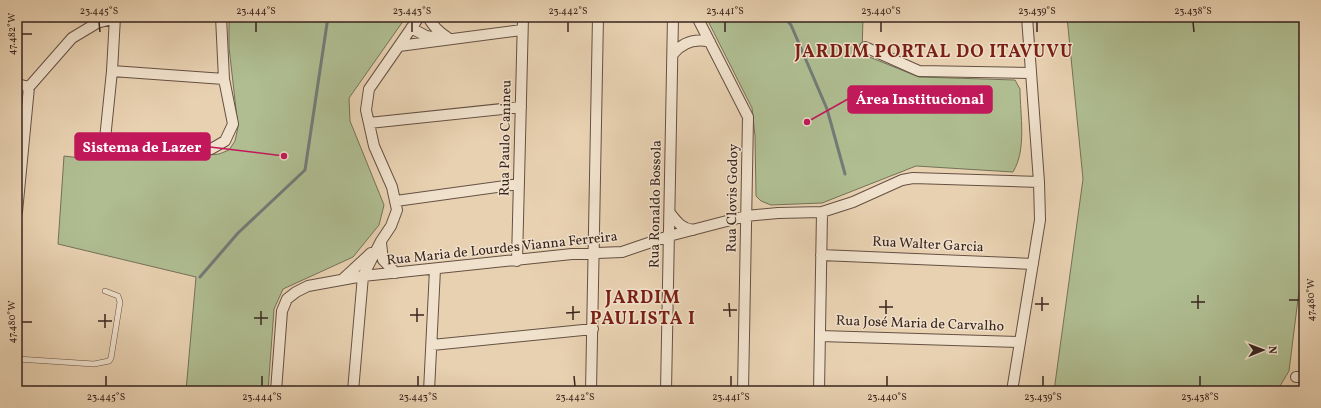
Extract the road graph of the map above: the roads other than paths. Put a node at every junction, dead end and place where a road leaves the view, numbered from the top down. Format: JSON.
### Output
{"nodes":[{"id":1,"x":222,"y":17,"type":"edge"},
{"id":2,"x":419,"y":17,"type":"edge"},
{"id":3,"x":428,"y":17,"type":"edge"},
{"id":4,"x":523,"y":17,"type":"edge"},
{"id":5,"x":598,"y":17,"type":"edge"},
{"id":6,"x":673,"y":17,"type":"edge"},
{"id":7,"x":697,"y":17,"type":"edge"},
{"id":8,"x":1027,"y":17,"type":"edge"},
{"id":9,"x":115,"y":18,"type":"edge"},
{"id":10,"x":411,"y":28,"type":"junction"},
{"id":11,"x":522,"y":30,"type":"junction"},
{"id":12,"x":451,"y":39,"type":"junction"},
{"id":13,"x":710,"y":42,"type":"junction"},
{"id":14,"x":398,"y":46,"type":"junction"},
{"id":15,"x":864,"y":47,"type":"dead end"},
{"id":16,"x":673,"y":54,"type":"junction"},
{"id":17,"x":112,"y":71,"type":"junction"},
{"id":18,"x":1031,"y":73,"type":"junction"},
{"id":19,"x":224,"y":79,"type":"junction"},
{"id":20,"x":17,"y":84,"type":"edge"},
{"id":21,"x":29,"y":87,"type":"junction"},
{"id":22,"x":521,"y":107,"type":"junction"},
{"id":23,"x":369,"y":124,"type":"junction"},
{"id":24,"x":19,"y":182,"type":"edge"},
{"id":25,"x":1039,"y":182,"type":"junction"},
{"id":26,"x":519,"y":184,"type":"junction"},
{"id":27,"x":396,"y":201,"type":"junction"},
{"id":28,"x":17,"y":212,"type":"edge"},
{"id":29,"x":670,"y":212,"type":"junction"},
{"id":30,"x":822,"y":212,"type":"junction"},
{"id":31,"x":746,"y":216,"type":"junction"},
{"id":32,"x":695,"y":230,"type":"junction"},
{"id":33,"x":669,"y":236,"type":"junction"},
{"id":34,"x":381,"y":241,"type":"junction"},
{"id":35,"x":648,"y":243,"type":"junction"},
{"id":36,"x":595,"y":253,"type":"junction"},
{"id":37,"x":821,"y":255,"type":"junction"},
{"id":38,"x":669,"y":258,"type":"junction"},
{"id":39,"x":364,"y":261,"type":"junction"},
{"id":40,"x":517,"y":261,"type":"junction"},
{"id":41,"x":1033,"y":264,"type":"junction"},
{"id":42,"x":435,"y":269,"type":"junction"},
{"id":43,"x":417,"y":271,"type":"junction"},
{"id":44,"x":396,"y":273,"type":"junction"},
{"id":45,"x":360,"y":277,"type":"junction"},
{"id":46,"x":342,"y":280,"type":"junction"},
{"id":47,"x":105,"y":291,"type":"dead end"},
{"id":48,"x":434,"y":291,"type":"junction"},
{"id":49,"x":593,"y":329,"type":"junction"},
{"id":50,"x":820,"y":336,"type":"junction"},
{"id":51,"x":1020,"y":342,"type":"junction"},
{"id":52,"x":432,"y":345,"type":"junction"},
{"id":53,"x":17,"y":359,"type":"edge"},
{"id":54,"x":276,"y":391,"type":"edge"},
{"id":55,"x":353,"y":391,"type":"edge"},
{"id":56,"x":429,"y":391,"type":"edge"},
{"id":57,"x":592,"y":391,"type":"edge"},
{"id":58,"x":666,"y":391,"type":"edge"},
{"id":59,"x":743,"y":391,"type":"edge"},
{"id":60,"x":819,"y":391,"type":"edge"},
{"id":61,"x":1012,"y":391,"type":"edge"}],
"edges":[{"from":1,"to":19,"type":"street"},
{"from":2,"to":10,"type":"street"},
{"from":3,"to":12,"type":"street"},
{"from":4,"to":11,"type":"street","name":"Rua Paulo Canineu"},
{"from":5,"to":36,"type":"street"},
{"from":6,"to":16,"type":"street","name":"Rua Ronaldo Bossola"},
{"from":7,"to":13,"type":"street","name":"Rua Clovis Godoy"},
{"from":8,"to":18,"type":"street"},
{"from":9,"to":17,"type":"street"},
{"from":9,"to":21,"type":"street"},
{"from":10,"to":12,"type":"street"},
{"from":10,"to":14,"type":"street"},
{"from":11,"to":12,"type":"street"},
{"from":11,"to":22,"type":"street","name":"Rua Paulo Canineu"},
{"from":12,"to":14,"type":"street"},
{"from":13,"to":16,"type":"street"},
{"from":13,"to":31,"type":"street","name":"Rua Clovis Godoy"},
{"from":14,"to":23,"type":"street"},
{"from":15,"to":18,"type":"street"},
{"from":16,"to":29,"type":"street","name":"Rua Ronaldo Bossola"},
{"from":17,"to":19,"type":"street"},
{"from":17,"to":19,"type":"street"},
{"from":18,"to":25,"type":"street"},
{"from":20,"to":21,"type":"street"},
{"from":21,"to":24,"type":"street"},
{"from":22,"to":23,"type":"street"},
{"from":22,"to":26,"type":"street","name":"Rua Paulo Canineu"},
{"from":23,"to":27,"type":"street"},
{"from":24,"to":28,"type":"street"},
{"from":25,"to":30,"type":"street","name":"Rua Maria de Lourdes Vianna Ferreira"},
{"from":25,"to":41,"type":"street"},
{"from":26,"to":27,"type":"street"},
{"from":26,"to":40,"type":"street","name":"Rua Paulo Canineu"},
{"from":27,"to":34,"type":"street"},
{"from":29,"to":32,"type":"street"},
{"from":29,"to":33,"type":"street","name":"Rua Ronaldo Bossola"},
{"from":30,"to":31,"type":"street","name":"Rua Maria de Lourdes Vianna Ferreira"},
{"from":30,"to":37,"type":"street"},
{"from":31,"to":32,"type":"street","name":"Rua Maria de Lourdes Vianna Ferreira"},
{"from":31,"to":59,"type":"street","name":"Rua Clovis Godoy"},
{"from":32,"to":33,"type":"street","name":"Rua Maria de Lourdes Vianna Ferreira"},
{"from":33,"to":35,"type":"street","name":"Rua Maria de Lourdes Vianna Ferreira"},
{"from":33,"to":38,"type":"street","name":"Rua Ronaldo Bossola"},
{"from":34,"to":39,"type":"street"},
{"from":34,"to":44,"type":"street"},
{"from":34,"to":45,"type":"street"},
{"from":35,"to":36,"type":"street","name":"Rua Maria de Lourdes Vianna Ferreira"},
{"from":35,"to":38,"type":"street"},
{"from":36,"to":40,"type":"street","name":"Rua Maria de Lourdes Vianna Ferreira"},
{"from":36,"to":49,"type":"street"},
{"from":37,"to":41,"type":"street","name":"Rua Walter Garcia"},
{"from":37,"to":50,"type":"street"},
{"from":38,"to":58,"type":"street","name":"Rua Ronaldo Bossola"},
{"from":39,"to":45,"type":"street"},
{"from":39,"to":46,"type":"street"},
{"from":40,"to":42,"type":"street","name":"Rua Maria de Lourdes Vianna Ferreira"},
{"from":41,"to":51,"type":"street"},
{"from":42,"to":43,"type":"street","name":"Rua Maria de Lourdes Vianna Ferreira"},
{"from":42,"to":48,"type":"street"},
{"from":43,"to":44,"type":"street","name":"Rua Maria de Lourdes Vianna Ferreira"},
{"from":43,"to":48,"type":"street"},
{"from":44,"to":45,"type":"street","name":"Rua Maria de Lourdes Vianna Ferreira"},
{"from":45,"to":46,"type":"street"},
{"from":45,"to":55,"type":"street"},
{"from":46,"to":54,"type":"street"},
{"from":47,"to":53,"type":"lane"},
{"from":48,"to":52,"type":"street"},
{"from":49,"to":52,"type":"street"},
{"from":49,"to":57,"type":"street"},
{"from":50,"to":51,"type":"street","name":"Rua José Maria de Carvalho"},
{"from":50,"to":60,"type":"street"},
{"from":51,"to":61,"type":"street"},
{"from":52,"to":56,"type":"street"}]}
